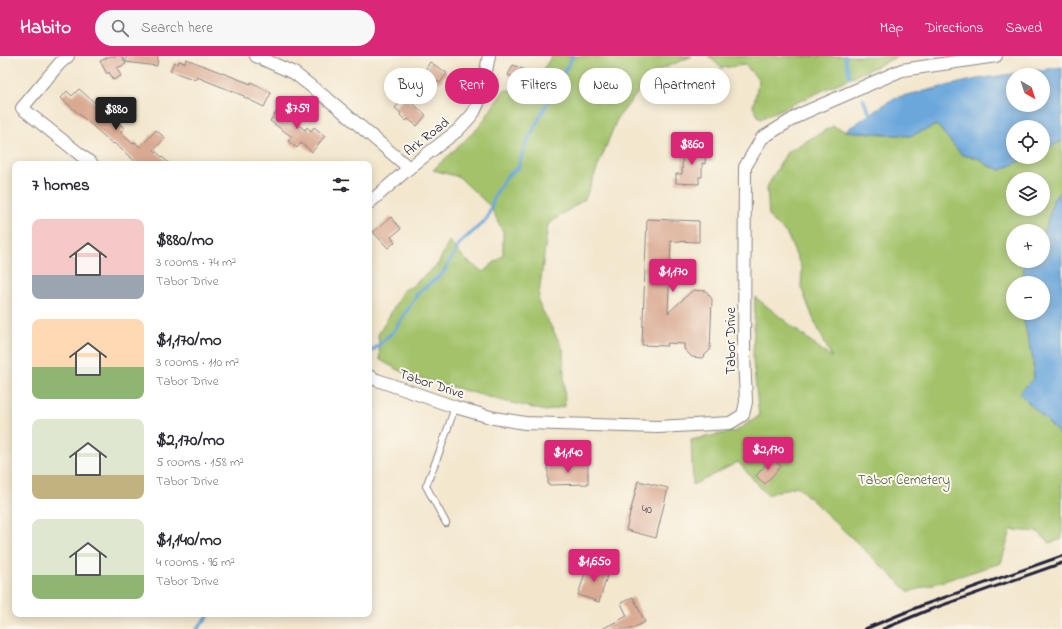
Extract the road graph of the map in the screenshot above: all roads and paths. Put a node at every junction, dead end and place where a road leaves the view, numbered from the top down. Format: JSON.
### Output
{"nodes":[{"id":1,"x":68,"y":56,"type":"edge"},
{"id":2,"x":256,"y":56,"type":"edge"},
{"id":3,"x":489,"y":56,"type":"edge"},
{"id":4,"x":996,"y":56,"type":"edge"},
{"id":5,"x":88,"y":161,"type":"edge"},
{"id":6,"x":409,"y":168,"type":"junction"},
{"id":7,"x":372,"y":200,"type":"edge"},
{"id":8,"x":372,"y":378,"type":"edge"},
{"id":9,"x":455,"y":407,"type":"junction"},
{"id":10,"x":446,"y":523,"type":"dead end"}],
"edges":[{"from":1,"to":5,"type":"street"},
{"from":2,"to":6,"type":"street"},
{"from":3,"to":6,"type":"street","name":"Ark Road"},
{"from":4,"to":9,"type":"street","name":"Tabor Drive"},
{"from":6,"to":7,"type":"street","name":"Ark Road"},
{"from":8,"to":9,"type":"street","name":"Tabor Drive"},
{"from":9,"to":10,"type":"lane"}]}
